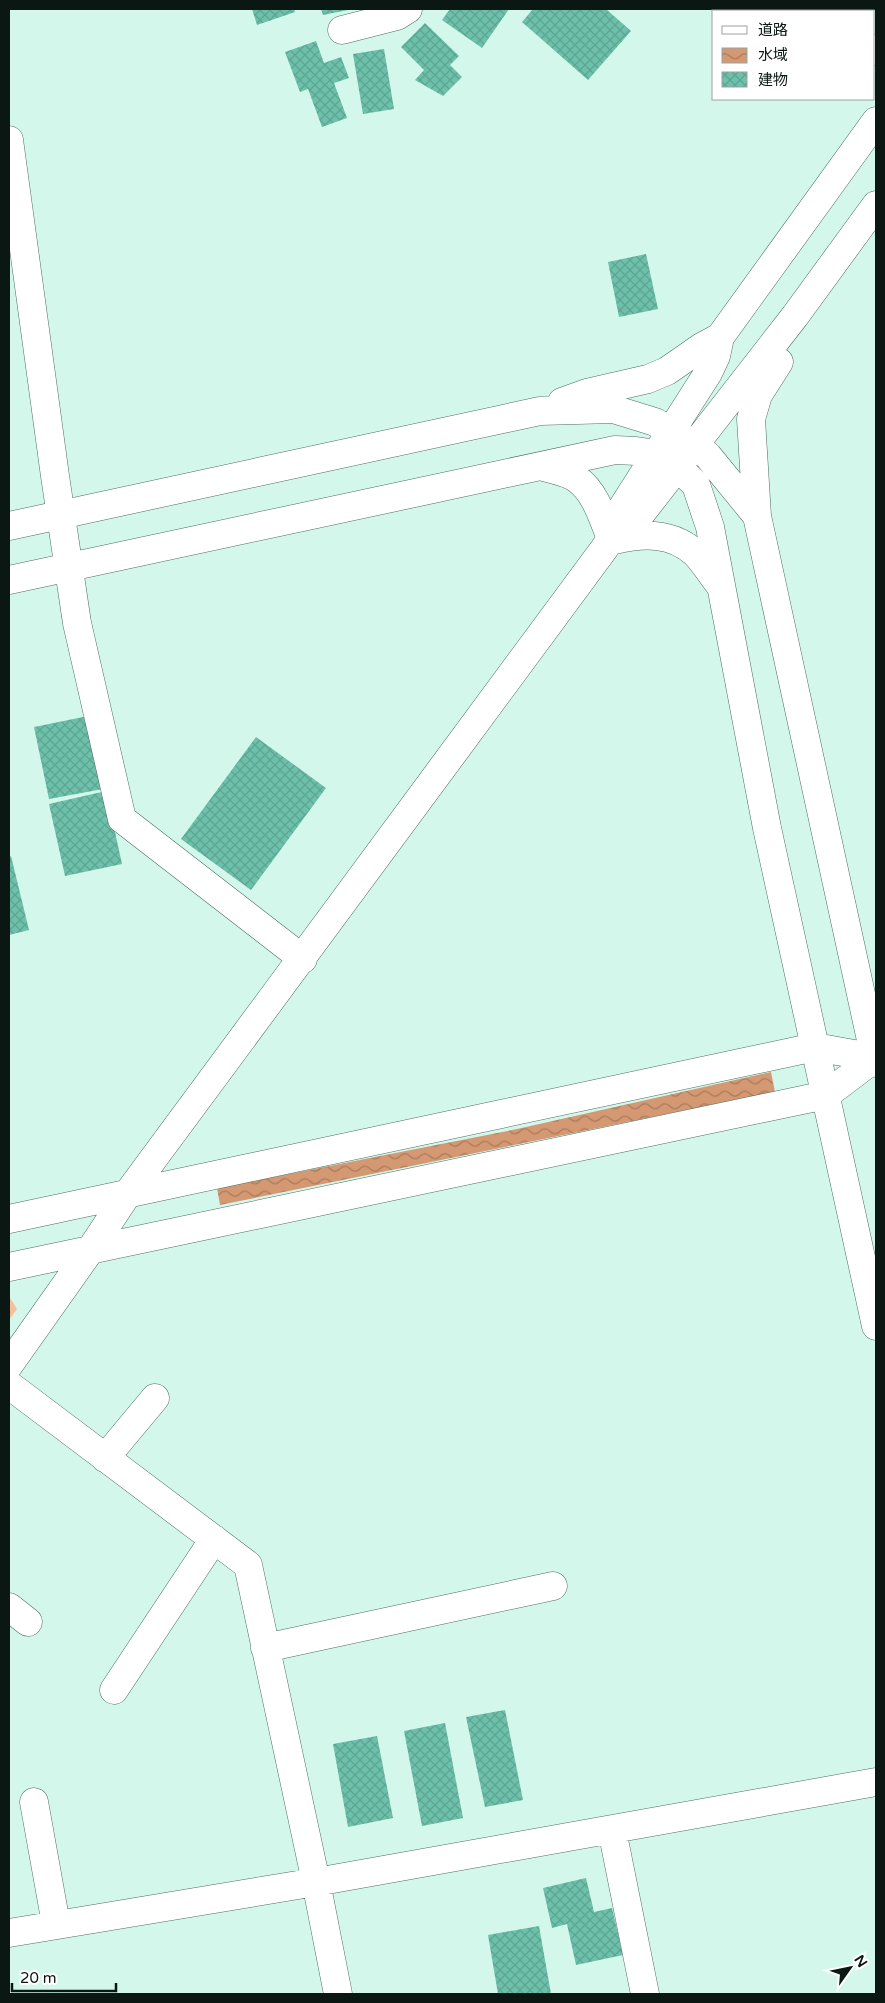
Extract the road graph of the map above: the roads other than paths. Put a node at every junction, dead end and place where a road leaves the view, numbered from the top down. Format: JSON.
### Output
{"nodes":[{"id":1,"x":408,"y":9,"type":"edge"},
{"id":2,"x":342,"y":30,"type":"dead end"},
{"id":3,"x":876,"y":121,"type":"edge"},
{"id":4,"x":9,"y":140,"type":"edge"},
{"id":5,"x":12,"y":185,"type":"edge"},
{"id":6,"x":876,"y":205,"type":"edge"},
{"id":7,"x":795,"y":316,"type":"junction"},
{"id":8,"x":720,"y":337,"type":"junction"},
{"id":9,"x":540,"y":411,"type":"junction"},
{"id":10,"x":671,"y":430,"type":"junction"},
{"id":11,"x":695,"y":444,"type":"junction"},
{"id":12,"x":666,"y":461,"type":"junction"},
{"id":13,"x":538,"y":465,"type":"junction"},
{"id":14,"x":61,"y":514,"type":"junction"},
{"id":15,"x":758,"y":516,"type":"junction"},
{"id":16,"x":9,"y":526,"type":"edge"},
{"id":17,"x":611,"y":539,"type":"junction"},
{"id":18,"x":69,"y":567,"type":"junction"},
{"id":19,"x":9,"y":580,"type":"edge"},
{"id":20,"x":723,"y":589,"type":"junction"},
{"id":21,"x":303,"y":958,"type":"junction"},
{"id":22,"x":815,"y":1047,"type":"junction"},
{"id":23,"x":876,"y":1060,"type":"edge"},
{"id":24,"x":826,"y":1095,"type":"junction"},
{"id":25,"x":128,"y":1193,"type":"junction"},
{"id":26,"x":9,"y":1219,"type":"edge"},
{"id":27,"x":91,"y":1249,"type":"junction"},
{"id":28,"x":9,"y":1267,"type":"edge"},
{"id":29,"x":876,"y":1326,"type":"edge"},
{"id":30,"x":9,"y":1366,"type":"edge"},
{"id":31,"x":9,"y":1385,"type":"edge"},
{"id":32,"x":155,"y":1398,"type":"dead end"},
{"id":33,"x":105,"y":1458,"type":"junction"},
{"id":34,"x":214,"y":1539,"type":"junction"},
{"id":35,"x":553,"y":1586,"type":"dead end"},
{"id":36,"x":265,"y":1648,"type":"junction"},
{"id":37,"x":114,"y":1690,"type":"dead end"},
{"id":38,"x":876,"y":1782,"type":"edge"},
{"id":39,"x":34,"y":1802,"type":"dead end"},
{"id":40,"x":612,"y":1830,"type":"junction"},
{"id":41,"x":316,"y":1882,"type":"junction"},
{"id":42,"x":56,"y":1924,"type":"junction"},
{"id":43,"x":9,"y":1932,"type":"edge"},
{"id":44,"x":338,"y":1994,"type":"edge"},
{"id":45,"x":645,"y":1994,"type":"edge"}],
"edges":[{"from":1,"to":2,"type":"street"},
{"from":3,"to":8,"type":"street"},
{"from":4,"to":5,"type":"street"},
{"from":5,"to":14,"type":"street"},
{"from":6,"to":7,"type":"street"},
{"from":7,"to":11,"type":"street"},
{"from":7,"to":15,"type":"street"},
{"from":8,"to":9,"type":"street"},
{"from":8,"to":10,"type":"street"},
{"from":9,"to":10,"type":"street"},
{"from":9,"to":14,"type":"street"},
{"from":10,"to":11,"type":"street"},
{"from":10,"to":12,"type":"street"},
{"from":11,"to":12,"type":"street"},
{"from":11,"to":15,"type":"street"},
{"from":12,"to":13,"type":"street"},
{"from":12,"to":17,"type":"street"},
{"from":12,"to":20,"type":"street"},
{"from":13,"to":17,"type":"street"},
{"from":13,"to":18,"type":"street"},
{"from":14,"to":16,"type":"street"},
{"from":14,"to":18,"type":"street"},
{"from":15,"to":23,"type":"street"},
{"from":17,"to":20,"type":"street"},
{"from":17,"to":21,"type":"street"},
{"from":18,"to":19,"type":"street"},
{"from":18,"to":21,"type":"street"},
{"from":20,"to":22,"type":"street"},
{"from":21,"to":25,"type":"street"},
{"from":22,"to":23,"type":"street"},
{"from":22,"to":24,"type":"street"},
{"from":22,"to":25,"type":"street"},
{"from":23,"to":24,"type":"street"},
{"from":24,"to":27,"type":"street"},
{"from":24,"to":29,"type":"street"},
{"from":25,"to":26,"type":"street"},
{"from":25,"to":27,"type":"street"},
{"from":27,"to":28,"type":"street"},
{"from":27,"to":30,"type":"street"},
{"from":31,"to":33,"type":"street"},
{"from":32,"to":33,"type":"street"},
{"from":33,"to":34,"type":"street"},
{"from":34,"to":36,"type":"street"},
{"from":34,"to":37,"type":"street"},
{"from":35,"to":36,"type":"street"},
{"from":36,"to":41,"type":"street"},
{"from":38,"to":40,"type":"street"},
{"from":39,"to":42,"type":"street"},
{"from":40,"to":41,"type":"street"},
{"from":40,"to":45,"type":"street"},
{"from":41,"to":42,"type":"street"},
{"from":41,"to":44,"type":"street"},
{"from":42,"to":43,"type":"street"}]}
